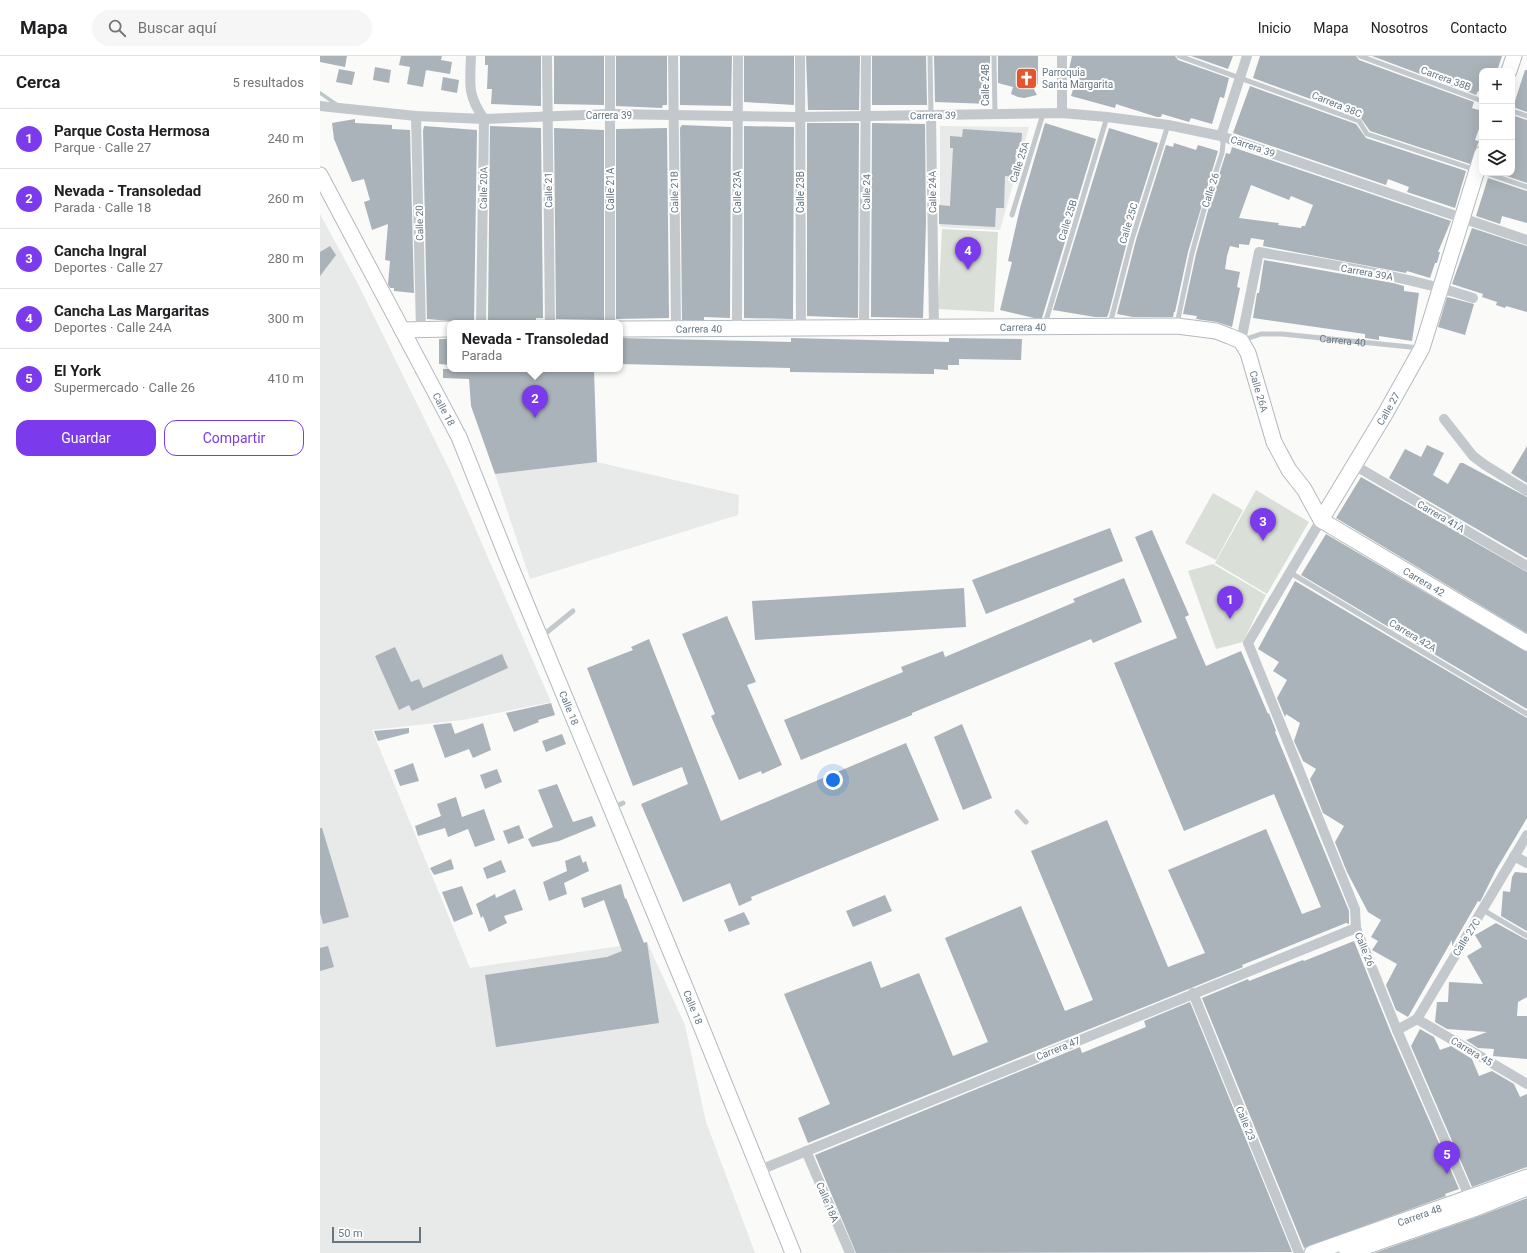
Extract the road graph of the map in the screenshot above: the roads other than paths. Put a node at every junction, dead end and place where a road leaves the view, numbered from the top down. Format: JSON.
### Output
{"nodes":[{"id":1,"x":471,"y":56,"type":"edge"},
{"id":2,"x":547,"y":56,"type":"edge"},
{"id":3,"x":610,"y":56,"type":"edge"},
{"id":4,"x":673,"y":56,"type":"edge"},
{"id":5,"x":738,"y":56,"type":"edge"},
{"id":6,"x":800,"y":56,"type":"edge"},
{"id":7,"x":866,"y":56,"type":"edge"},
{"id":8,"x":930,"y":56,"type":"edge"},
{"id":9,"x":994,"y":56,"type":"edge"},
{"id":10,"x":1062,"y":56,"type":"edge"},
{"id":11,"x":1179,"y":56,"type":"edge"},
{"id":12,"x":1247,"y":56,"type":"edge"},
{"id":13,"x":1360,"y":56,"type":"edge"},
{"id":14,"x":1514,"y":56,"type":"edge"},
{"id":15,"x":1510,"y":68,"type":"edge"},
{"id":16,"x":1241,"y":77,"type":"junction"},
{"id":17,"x":1479,"y":99,"type":"edge"},
{"id":18,"x":320,"y":106,"type":"edge"},
{"id":19,"x":1515,"y":112,"type":"edge"},
{"id":20,"x":1062,"y":113,"type":"junction"},
{"id":21,"x":610,"y":114,"type":"junction"},
{"id":22,"x":1044,"y":114,"type":"junction"},
{"id":23,"x":995,"y":115,"type":"junction"},
{"id":24,"x":416,"y":116,"type":"junction"},
{"id":25,"x":547,"y":116,"type":"junction"},
{"id":26,"x":673,"y":116,"type":"junction"},
{"id":27,"x":866,"y":116,"type":"junction"},
{"id":28,"x":931,"y":116,"type":"junction"},
{"id":29,"x":1527,"y":116,"type":"edge"},
{"id":30,"x":738,"y":117,"type":"junction"},
{"id":31,"x":800,"y":117,"type":"junction"},
{"id":32,"x":1107,"y":117,"type":"junction"},
{"id":33,"x":484,"y":119,"type":"junction"},
{"id":34,"x":1168,"y":126,"type":"junction"},
{"id":35,"x":1221,"y":136,"type":"junction"},
{"id":36,"x":1479,"y":171,"type":"edge"},
{"id":37,"x":320,"y":176,"type":"edge"},
{"id":38,"x":1480,"y":176,"type":"edge"},
{"id":39,"x":1494,"y":176,"type":"edge"},
{"id":40,"x":1527,"y":187,"type":"edge"},
{"id":41,"x":1012,"y":215,"type":"dead end"},
{"id":42,"x":1462,"y":218,"type":"junction"},
{"id":43,"x":1527,"y":240,"type":"edge"},
{"id":44,"x":1440,"y":287,"type":"junction"},
{"id":45,"x":1474,"y":298,"type":"dead end"},
{"id":46,"x":481,"y":320,"type":"edge"},
{"id":47,"x":550,"y":320,"type":"edge"},
{"id":48,"x":610,"y":320,"type":"edge"},
{"id":49,"x":1177,"y":326,"type":"junction"},
{"id":50,"x":934,"y":327,"type":"junction"},
{"id":51,"x":1044,"y":327,"type":"junction"},
{"id":52,"x":1109,"y":327,"type":"junction"},
{"id":53,"x":676,"y":328,"type":"junction"},
{"id":54,"x":737,"y":328,"type":"junction"},
{"id":55,"x":801,"y":328,"type":"junction"},
{"id":56,"x":864,"y":328,"type":"junction"},
{"id":57,"x":447,"y":329,"type":"edge"},
{"id":58,"x":623,"y":329,"type":"edge"},
{"id":59,"x":402,"y":330,"type":"junction"},
{"id":60,"x":421,"y":330,"type":"junction"},
{"id":61,"x":1240,"y":341,"type":"junction"},
{"id":62,"x":1422,"y":348,"type":"junction"},
{"id":63,"x":1444,"y":418,"type":"dead end"},
{"id":64,"x":1354,"y":465,"type":"junction"},
{"id":65,"x":1527,"y":491,"type":"edge"},
{"id":66,"x":1321,"y":520,"type":"junction"},
{"id":67,"x":1527,"y":566,"type":"edge"},
{"id":68,"x":1290,"y":572,"type":"junction"},
{"id":69,"x":574,"y":611,"type":"dead end"},
{"id":70,"x":541,"y":637,"type":"junction"},
{"id":71,"x":1248,"y":643,"type":"joint"},
{"id":72,"x":1527,"y":643,"type":"edge"},
{"id":73,"x":1527,"y":714,"type":"edge"},
{"id":74,"x":1017,"y":812,"type":"dead end"},
{"id":75,"x":1026,"y":822,"type":"dead end"},
{"id":76,"x":1527,"y":836,"type":"edge"},
{"id":77,"x":1514,"y":856,"type":"junction"},
{"id":78,"x":1527,"y":864,"type":"edge"},
{"id":79,"x":1483,"y":910,"type":"junction"},
{"id":80,"x":1356,"y":928,"type":"junction"},
{"id":81,"x":1527,"y":936,"type":"edge"},
{"id":82,"x":1193,"y":993,"type":"junction"},
{"id":83,"x":1417,"y":1019,"type":"junction"},
{"id":84,"x":1397,"y":1030,"type":"junction"},
{"id":85,"x":1527,"y":1084,"type":"edge"},
{"id":86,"x":806,"y":1151,"type":"junction"},
{"id":87,"x":760,"y":1170,"type":"junction"},
{"id":88,"x":1527,"y":1176,"type":"edge"},
{"id":89,"x":1527,"y":1188,"type":"edge"},
{"id":90,"x":1472,"y":1203,"type":"junction"},
{"id":91,"x":793,"y":1253,"type":"edge"},
{"id":92,"x":850,"y":1253,"type":"edge"},
{"id":93,"x":1299,"y":1253,"type":"edge"},
{"id":94,"x":1312,"y":1253,"type":"edge"},
{"id":95,"x":1347,"y":1253,"type":"edge"}],
"edges":[{"from":1,"to":33,"type":"street"},
{"from":2,"to":25,"type":"street","name":"Calle 21"},
{"from":3,"to":21,"type":"street","name":"Calle 21A"},
{"from":4,"to":26,"type":"street","name":"Calle 21B"},
{"from":5,"to":30,"type":"street","name":"Calle 23A"},
{"from":6,"to":31,"type":"street","name":"Calle 23B"},
{"from":7,"to":27,"type":"street","name":"Calle 24"},
{"from":8,"to":28,"type":"lane","name":"Calle 24A"},
{"from":9,"to":23,"type":"lane","name":"Calle 24B"},
{"from":10,"to":20,"type":"street"},
{"from":11,"to":16,"type":"lane","name":"Carrera 38C"},
{"from":12,"to":16,"type":"street","name":"Calle 26"},
{"from":13,"to":17,"type":"lane","name":"Carrera 38B"},
{"from":14,"to":15,"type":"street"},
{"from":16,"to":35,"type":"street","name":"Calle 26"},
{"from":16,"to":36,"type":"lane","name":"Carrera 38C"},
{"from":18,"to":24,"type":"street","name":"Carrera 39"},
{"from":19,"to":29,"type":"lane"},
{"from":20,"to":22,"type":"street","name":"Carrera 39"},
{"from":20,"to":32,"type":"street","name":"Carrera 39"},
{"from":21,"to":25,"type":"street","name":"Carrera 39"},
{"from":21,"to":26,"type":"street","name":"Carrera 39"},
{"from":21,"to":48,"type":"street","name":"Calle 21A"},
{"from":22,"to":23,"type":"street","name":"Carrera 39"},
{"from":22,"to":41,"type":"lane","name":"Calle 25A"},
{"from":23,"to":28,"type":"street","name":"Carrera 39"},
{"from":24,"to":33,"type":"street","name":"Carrera 39"},
{"from":24,"to":60,"type":"street","name":"Calle 20"},
{"from":25,"to":33,"type":"street","name":"Carrera 39"},
{"from":25,"to":47,"type":"street","name":"Calle 21"},
{"from":26,"to":30,"type":"street","name":"Carrera 39"},
{"from":26,"to":53,"type":"street","name":"Calle 21B"},
{"from":27,"to":28,"type":"street","name":"Carrera 39"},
{"from":27,"to":31,"type":"street","name":"Carrera 39"},
{"from":27,"to":56,"type":"street","name":"Calle 24"},
{"from":28,"to":50,"type":"street","name":"Calle 24A"},
{"from":30,"to":31,"type":"street","name":"Carrera 39"},
{"from":30,"to":54,"type":"street","name":"Calle 23A"},
{"from":31,"to":55,"type":"street","name":"Calle 23B"},
{"from":32,"to":34,"type":"street","name":"Carrera 39"},
{"from":32,"to":51,"type":"lane","name":"Calle 25B"},
{"from":33,"to":46,"type":"street","name":"Calle 20A"},
{"from":34,"to":35,"type":"street","name":"Carrera 39"},
{"from":34,"to":52,"type":"lane","name":"Calle 25C"},
{"from":35,"to":42,"type":"street","name":"Carrera 39"},
{"from":35,"to":49,"type":"lane","name":"Calle 26"},
{"from":37,"to":59,"type":"street","name":"Calle 18"},
{"from":38,"to":42,"type":"street","name":"Calle 27"},
{"from":39,"to":40,"type":"lane","name":"Carrera 38C"},
{"from":42,"to":43,"type":"street","name":"Carrera 39"},
{"from":42,"to":44,"type":"street","name":"Calle 27"},
{"from":44,"to":45,"type":"street","name":"Carrera 39A"},
{"from":44,"to":61,"type":"street","name":"Carrera 39A"},
{"from":44,"to":62,"type":"street","name":"Calle 27"},
{"from":49,"to":52,"type":"street","name":"Carrera 40"},
{"from":49,"to":61,"type":"street","name":"Carrera 40"},
{"from":50,"to":51,"type":"street","name":"Carrera 40"},
{"from":50,"to":56,"type":"street","name":"Carrera 40"},
{"from":51,"to":52,"type":"street","name":"Carrera 40"},
{"from":53,"to":54,"type":"street","name":"Carrera 40"},
{"from":53,"to":58,"type":"street","name":"Carrera 40"},
{"from":54,"to":55,"type":"street","name":"Carrera 40"},
{"from":55,"to":56,"type":"street","name":"Carrera 40"},
{"from":57,"to":60,"type":"street"},
{"from":59,"to":60,"type":"street"},
{"from":59,"to":70,"type":"street","name":"Calle 18"},
{"from":61,"to":62,"type":"lane","name":"Carrera 40"},
{"from":61,"to":66,"type":"street","name":"Calle 26A"},
{"from":62,"to":64,"type":"street","name":"Calle 27"},
{"from":63,"to":65,"type":"street"},
{"from":64,"to":66,"type":"street","name":"Calle 27"},
{"from":64,"to":67,"type":"street","name":"Carrera 41A"},
{"from":66,"to":68,"type":"street","name":"Calle 27"},
{"from":66,"to":72,"type":"street","name":"Carrera 42"},
{"from":68,"to":71,"type":"street","name":"Calle 27"},
{"from":68,"to":73,"type":"lane","name":"Carrera 42A"},
{"from":69,"to":70,"type":"lane"},
{"from":70,"to":87,"type":"street","name":"Calle 18"},
{"from":71,"to":80,"type":"street","name":"Calle 26"},
{"from":74,"to":75,"type":"lane"},
{"from":76,"to":77,"type":"street","name":"Calle 27C"},
{"from":77,"to":78,"type":"street"},
{"from":77,"to":79,"type":"street","name":"Calle 27C"},
{"from":79,"to":81,"type":"lane"},
{"from":79,"to":83,"type":"street","name":"Calle 27C"},
{"from":80,"to":82,"type":"street","name":"Carrera 47"},
{"from":80,"to":84,"type":"street","name":"Calle 26"},
{"from":82,"to":86,"type":"street","name":"Carrera 47"},
{"from":82,"to":93,"type":"street","name":"Calle 23"},
{"from":83,"to":84,"type":"street","name":"Calle 27C"},
{"from":83,"to":85,"type":"street","name":"Carrera 45"},
{"from":84,"to":90,"type":"street","name":"Calle 26"},
{"from":86,"to":87,"type":"street","name":"Carrera 47"},
{"from":86,"to":92,"type":"street","name":"Calle 18A"},
{"from":87,"to":91,"type":"street","name":"Calle 18"},
{"from":88,"to":90,"type":"street","name":"Carrera 48"},
{"from":89,"to":90,"type":"street","name":"Carrera 48"},
{"from":90,"to":94,"type":"street","name":"Carrera 48"},
{"from":90,"to":95,"type":"street","name":"Carrera 48"}]}
